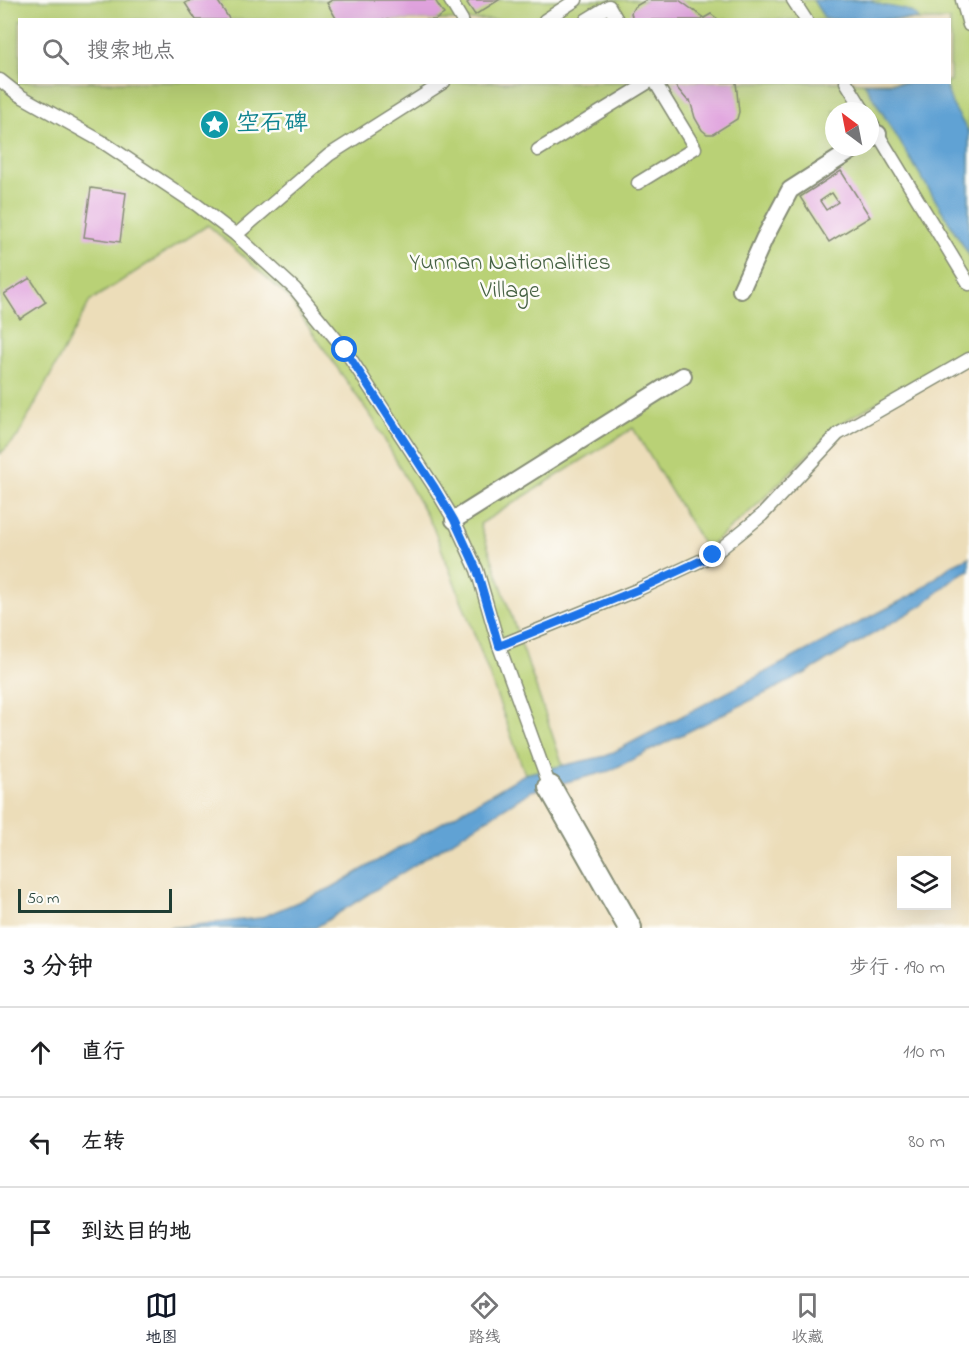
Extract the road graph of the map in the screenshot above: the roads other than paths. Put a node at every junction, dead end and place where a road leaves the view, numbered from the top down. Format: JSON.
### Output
{"nodes":[{"id":1,"x":450,"y":0,"type":"edge"},
{"id":2,"x":576,"y":0,"type":"edge"},
{"id":3,"x":793,"y":0,"type":"edge"},
{"id":4,"x":962,"y":0,"type":"edge"},
{"id":5,"x":607,"y":3,"type":"edge"},
{"id":6,"x":461,"y":18,"type":"edge"},
{"id":7,"x":548,"y":18,"type":"edge"},
{"id":8,"x":588,"y":18,"type":"edge"},
{"id":9,"x":616,"y":18,"type":"edge"},
{"id":10,"x":805,"y":18,"type":"edge"},
{"id":11,"x":969,"y":25,"type":"edge"},
{"id":12,"x":0,"y":80,"type":"edge"},
{"id":13,"x":441,"y":84,"type":"edge"},
{"id":14,"x":646,"y":84,"type":"edge"},
{"id":15,"x":656,"y":84,"type":"edge"},
{"id":16,"x":847,"y":84,"type":"edge"},
{"id":17,"x":858,"y":102,"type":"edge"},
{"id":18,"x":879,"y":142,"type":"edge"},
{"id":19,"x":538,"y":150,"type":"dead end"},
{"id":20,"x":843,"y":156,"type":"edge"},
{"id":21,"x":638,"y":183,"type":"dead end"},
{"id":22,"x":236,"y":235,"type":"junction"},
{"id":23,"x":969,"y":284,"type":"edge"},
{"id":24,"x":741,"y":290,"type":"dead end"},
{"id":25,"x":969,"y":359,"type":"edge"},
{"id":26,"x":682,"y":376,"type":"dead end"},
{"id":27,"x":454,"y":520,"type":"junction"},
{"id":28,"x":499,"y":646,"type":"junction"},
{"id":29,"x":550,"y":787,"type":"joint"},
{"id":30,"x":630,"y":928,"type":"edge"}],
"edges":[{"from":1,"to":6,"type":"lane"},
{"from":2,"to":7,"type":"lane"},
{"from":3,"to":10,"type":"lane"},
{"from":4,"to":11,"type":"lane"},
{"from":5,"to":8,"type":"lane"},
{"from":5,"to":9,"type":"lane"},
{"from":12,"to":22,"type":"lane"},
{"from":13,"to":22,"type":"lane"},
{"from":14,"to":19,"type":"lane"},
{"from":15,"to":21,"type":"lane"},
{"from":16,"to":17,"type":"lane"},
{"from":18,"to":23,"type":"lane"},
{"from":20,"to":24,"type":"street"},
{"from":22,"to":27,"type":"lane"},
{"from":25,"to":28,"type":"lane"},
{"from":26,"to":27,"type":"street"},
{"from":27,"to":28,"type":"lane"},
{"from":28,"to":29,"type":"lane"},
{"from":29,"to":30,"type":"street"}]}
